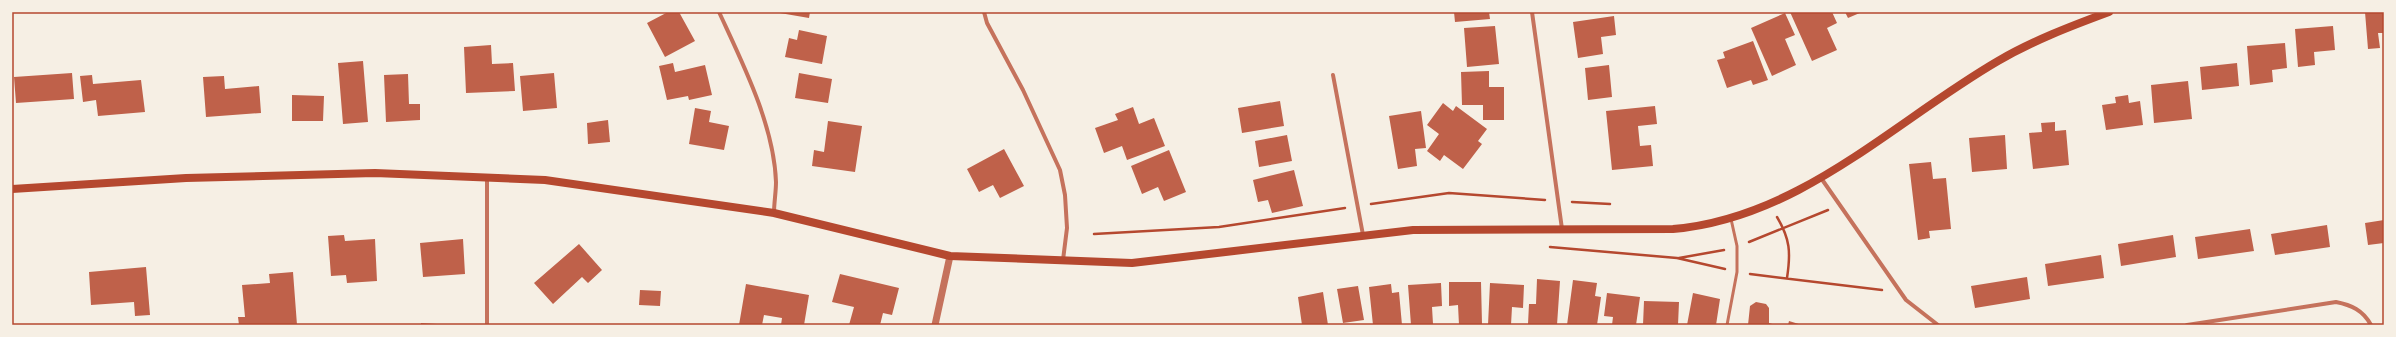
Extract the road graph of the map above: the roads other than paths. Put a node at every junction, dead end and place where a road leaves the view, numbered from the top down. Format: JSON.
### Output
{"nodes":[{"id":1,"x":720,"y":12,"type":"edge"},
{"id":2,"x":984,"y":12,"type":"edge"},
{"id":3,"x":1532,"y":12,"type":"edge"},
{"id":4,"x":2108,"y":12,"type":"edge"},
{"id":5,"x":1333,"y":75,"type":"dead end"},
{"id":6,"x":487,"y":178,"type":"junction"},
{"id":7,"x":1821,"y":178,"type":"junction"},
{"id":8,"x":12,"y":189,"type":"edge"},
{"id":9,"x":774,"y":213,"type":"junction"},
{"id":10,"x":1731,"y":219,"type":"junction"},
{"id":11,"x":1562,"y":229,"type":"junction"},
{"id":12,"x":1363,"y":235,"type":"junction"},
{"id":13,"x":950,"y":256,"type":"junction"},
{"id":14,"x":1063,"y":260,"type":"junction"},
{"id":15,"x":487,"y":325,"type":"edge"},
{"id":16,"x":935,"y":325,"type":"edge"},
{"id":17,"x":1727,"y":325,"type":"edge"},
{"id":18,"x":1938,"y":325,"type":"edge"},
{"id":19,"x":2187,"y":325,"type":"edge"},
{"id":20,"x":2371,"y":325,"type":"edge"}],
"edges":[{"from":1,"to":9,"type":"street"},
{"from":2,"to":14,"type":"street"},
{"from":3,"to":11,"type":"street"},
{"from":4,"to":7,"type":"main road"},
{"from":5,"to":12,"type":"street"},
{"from":6,"to":8,"type":"main road"},
{"from":6,"to":9,"type":"main road"},
{"from":6,"to":15,"type":"street"},
{"from":7,"to":10,"type":"main road"},
{"from":7,"to":18,"type":"street"},
{"from":9,"to":13,"type":"main road"},
{"from":10,"to":11,"type":"main road"},
{"from":10,"to":17,"type":"lane"},
{"from":11,"to":12,"type":"main road"},
{"from":12,"to":14,"type":"main road"},
{"from":13,"to":14,"type":"main road"},
{"from":13,"to":16,"type":"street"},
{"from":19,"to":20,"type":"street"}]}
